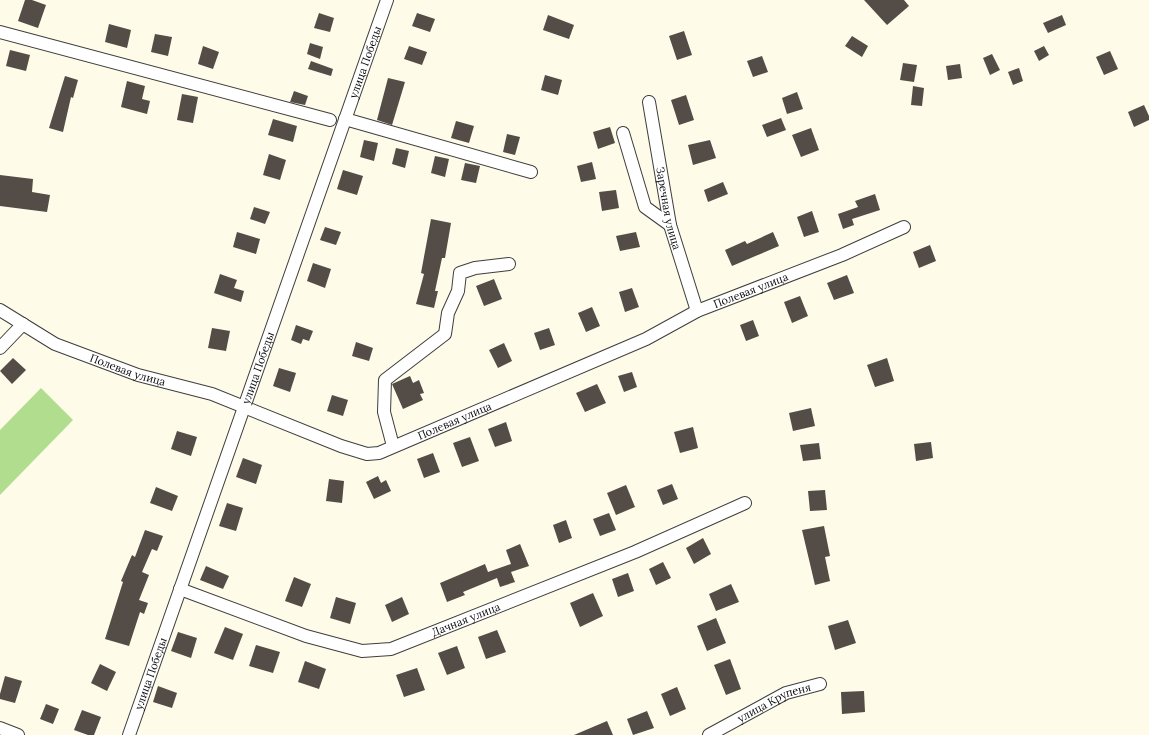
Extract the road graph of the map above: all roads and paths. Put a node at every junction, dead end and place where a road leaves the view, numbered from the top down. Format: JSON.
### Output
{"nodes":[{"id":1,"x":387,"y":0,"type":"edge"},
{"id":2,"x":0,"y":32,"type":"edge"},
{"id":3,"x":649,"y":102,"type":"dead end"},
{"id":4,"x":345,"y":119,"type":"junction"},
{"id":5,"x":330,"y":120,"type":"dead end"},
{"id":6,"x":623,"y":133,"type":"dead end"},
{"id":7,"x":531,"y":172,"type":"dead end"},
{"id":8,"x":670,"y":226,"type":"junction"},
{"id":9,"x":904,"y":227,"type":"dead end"},
{"id":10,"x":509,"y":264,"type":"dead end"},
{"id":11,"x":0,"y":310,"type":"edge"},
{"id":12,"x":697,"y":311,"type":"junction"},
{"id":13,"x":23,"y":324,"type":"junction"},
{"id":14,"x":0,"y":348,"type":"edge"},
{"id":15,"x":244,"y":407,"type":"junction"},
{"id":16,"x":393,"y":446,"type":"junction"},
{"id":17,"x":745,"y":503,"type":"dead end"},
{"id":18,"x":180,"y":589,"type":"junction"},
{"id":19,"x":820,"y":684,"type":"dead end"},
{"id":20,"x":0,"y":728,"type":"edge"},
{"id":21,"x":18,"y":735,"type":"edge"},
{"id":22,"x":129,"y":735,"type":"edge"},
{"id":23,"x":709,"y":735,"type":"edge"}],
"edges":[{"from":1,"to":4,"type":"street","name":"улица Победы"},
{"from":2,"to":5,"type":"street"},
{"from":3,"to":8,"type":"street","name":"Заречная улица"},
{"from":4,"to":7,"type":"street"},
{"from":4,"to":15,"type":"street","name":"улица Победы"},
{"from":6,"to":8,"type":"street"},
{"from":8,"to":12,"type":"street","name":"Заречная улица"},
{"from":9,"to":12,"type":"street","name":"Полевая улица"},
{"from":10,"to":16,"type":"street"},
{"from":11,"to":13,"type":"street","name":"Полевая улица"},
{"from":12,"to":16,"type":"street","name":"Полевая улица"},
{"from":13,"to":14,"type":"street"},
{"from":13,"to":15,"type":"street","name":"Полевая улица"},
{"from":15,"to":16,"type":"street","name":"Полевая улица"},
{"from":15,"to":18,"type":"street","name":"улица Победы"},
{"from":17,"to":18,"type":"street","name":"Дачная улица"},
{"from":18,"to":22,"type":"street","name":"улица Победы"},
{"from":19,"to":23,"type":"street","name":"улица Крупеня"},
{"from":20,"to":21,"type":"street"}]}
